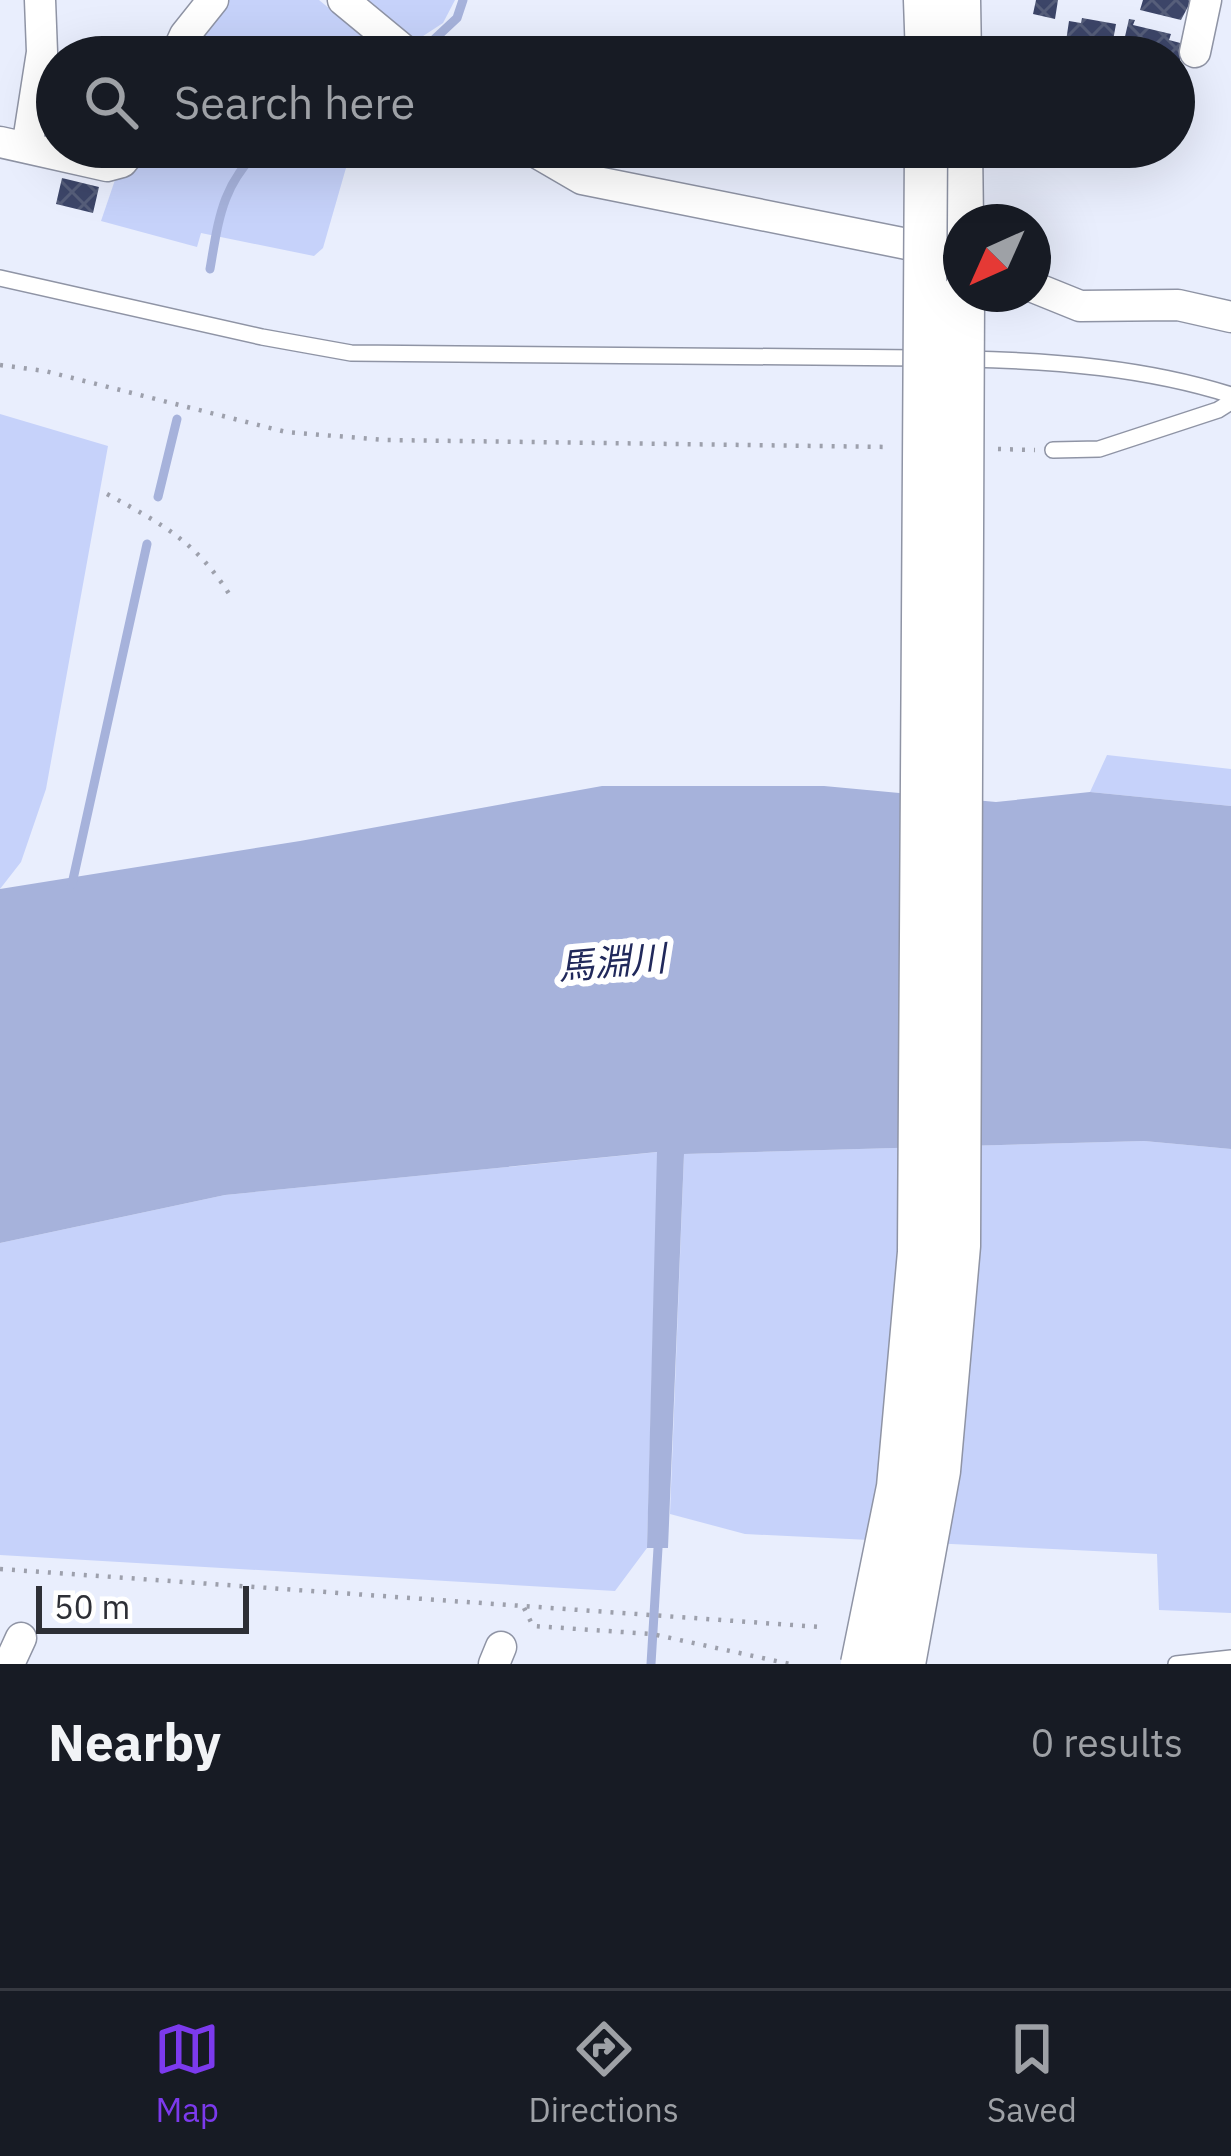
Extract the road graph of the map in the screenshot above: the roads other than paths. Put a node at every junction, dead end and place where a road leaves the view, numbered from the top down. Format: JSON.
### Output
{"nodes":[{"id":1,"x":40,"y":0,"type":"edge"},
{"id":2,"x":213,"y":0,"type":"edge"},
{"id":3,"x":343,"y":0,"type":"edge"},
{"id":4,"x":1206,"y":0,"type":"edge"},
{"id":5,"x":41,"y":36,"type":"edge"},
{"id":6,"x":185,"y":36,"type":"edge"},
{"id":7,"x":387,"y":36,"type":"edge"},
{"id":8,"x":1195,"y":52,"type":"dead end"},
{"id":9,"x":36,"y":72,"type":"edge"},
{"id":10,"x":14,"y":145,"type":"edge"},
{"id":11,"x":563,"y":168,"type":"edge"},
{"id":12,"x":926,"y":168,"type":"edge"},
{"id":13,"x":962,"y":168,"type":"edge"},
{"id":14,"x":962,"y":204,"type":"edge"},
{"id":15,"x":943,"y":255,"type":"edge"},
{"id":16,"x":0,"y":278,"type":"edge"},
{"id":17,"x":1051,"y":294,"type":"edge"},
{"id":18,"x":963,"y":312,"type":"edge"},
{"id":19,"x":1231,"y":317,"type":"edge"},
{"id":20,"x":1231,"y":398,"type":"edge"},
{"id":21,"x":1053,"y":450,"type":"road end"},
{"id":22,"x":1231,"y":1658,"type":"edge"},
{"id":23,"x":862,"y":1664,"type":"edge"},
{"id":24,"x":904,"y":1664,"type":"edge"},
{"id":25,"x":1176,"y":1664,"type":"edge"}],
"edges":[{"from":1,"to":5,"type":"street"},
{"from":2,"to":6,"type":"street"},
{"from":3,"to":7,"type":"street"},
{"from":4,"to":8,"type":"street"},
{"from":9,"to":10,"type":"street"},
{"from":11,"to":15,"type":"street"},
{"from":12,"to":23,"type":"street","bridge":true},
{"from":13,"to":14,"type":"street"},
{"from":16,"to":20,"type":"lane"},
{"from":17,"to":19,"type":"street"},
{"from":18,"to":24,"type":"street","bridge":true},
{"from":20,"to":21,"type":"lane"},
{"from":22,"to":25,"type":"lane"}]}
